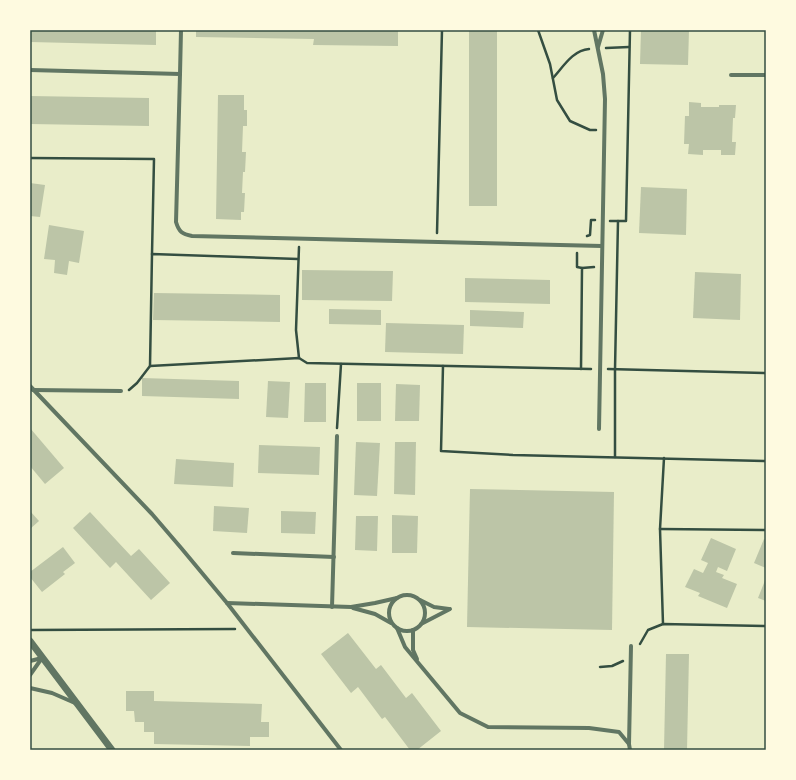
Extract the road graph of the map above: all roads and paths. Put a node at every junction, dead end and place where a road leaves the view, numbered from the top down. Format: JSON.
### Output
{"nodes":[{"id":1,"x":181,"y":30,"type":"edge"},
{"id":2,"x":442,"y":30,"type":"edge"},
{"id":3,"x":538,"y":30,"type":"edge"},
{"id":4,"x":594,"y":30,"type":"edge"},
{"id":5,"x":603,"y":30,"type":"edge"},
{"id":6,"x":630,"y":30,"type":"edge"},
{"id":7,"x":629,"y":47,"type":"junction"},
{"id":8,"x":598,"y":48,"type":"junction"},
{"id":9,"x":30,"y":70,"type":"edge"},
{"id":10,"x":180,"y":74,"type":"junction"},
{"id":11,"x":731,"y":75,"type":"dead end"},
{"id":12,"x":766,"y":75,"type":"edge"},
{"id":13,"x":553,"y":78,"type":"junction"},
{"id":14,"x":605,"y":130,"type":"junction"},
{"id":15,"x":30,"y":158,"type":"edge"},
{"id":16,"x":603,"y":220,"type":"junction"},
{"id":17,"x":618,"y":221,"type":"junction"},
{"id":18,"x":299,"y":238,"type":"junction"},
{"id":19,"x":436,"y":242,"type":"junction"},
{"id":20,"x":578,"y":245,"type":"junction"},
{"id":21,"x":602,"y":246,"type":"junction"},
{"id":22,"x":152,"y":254,"type":"junction"},
{"id":23,"x":298,"y":259,"type":"junction"},
{"id":24,"x":299,"y":358,"type":"junction"},
{"id":25,"x":342,"y":364,"type":"junction"},
{"id":26,"x":150,"y":366,"type":"junction"},
{"id":27,"x":443,"y":366,"type":"junction"},
{"id":28,"x":580,"y":369,"type":"junction"},
{"id":29,"x":600,"y":369,"type":"junction"},
{"id":30,"x":615,"y":369,"type":"junction"},
{"id":31,"x":766,"y":373,"type":"edge"},
{"id":32,"x":32,"y":388,"type":"edge"},
{"id":33,"x":121,"y":391,"type":"joint"},
{"id":34,"x":598,"y":429,"type":"dead end"},
{"id":35,"x":337,"y":436,"type":"joint"},
{"id":36,"x":615,"y":457,"type":"junction"},
{"id":37,"x":664,"y":458,"type":"junction"},
{"id":38,"x":766,"y":461,"type":"edge"},
{"id":39,"x":660,"y":529,"type":"junction"},
{"id":40,"x":766,"y":530,"type":"edge"},
{"id":41,"x":232,"y":553,"type":"dead end"},
{"id":42,"x":334,"y":557,"type":"junction"},
{"id":43,"x":397,"y":598,"type":"junction"},
{"id":44,"x":419,"y":600,"type":"junction"},
{"id":45,"x":226,"y":604,"type":"junction"},
{"id":46,"x":332,"y":607,"type":"junction"},
{"id":47,"x":351,"y":607,"type":"junction"},
{"id":48,"x":392,"y":623,"type":"junction"},
{"id":49,"x":421,"y":624,"type":"junction"},
{"id":50,"x":663,"y":624,"type":"junction"},
{"id":51,"x":766,"y":626,"type":"edge"},
{"id":52,"x":246,"y":628,"type":"junction"},
{"id":53,"x":397,"y":628,"type":"junction"},
{"id":54,"x":30,"y":630,"type":"edge"},
{"id":55,"x":413,"y":630,"type":"junction"},
{"id":56,"x":30,"y":642,"type":"edge"},
{"id":57,"x":631,"y":646,"type":"dead end"},
{"id":58,"x":42,"y":658,"type":"junction"},
{"id":59,"x":631,"y":658,"type":"junction"},
{"id":60,"x":30,"y":661,"type":"edge"},
{"id":61,"x":419,"y":663,"type":"junction"},
{"id":62,"x":600,"y":667,"type":"dead end"},
{"id":63,"x":30,"y":675,"type":"edge"},
{"id":64,"x":30,"y":688,"type":"edge"},
{"id":65,"x":79,"y":706,"type":"junction"},
{"id":66,"x":629,"y":744,"type":"junction"},
{"id":67,"x":112,"y":750,"type":"edge"},
{"id":68,"x":341,"y":750,"type":"edge"},
{"id":69,"x":630,"y":750,"type":"edge"}],
"edges":[{"from":1,"to":10,"type":"street"},
{"from":2,"to":19,"type":"path"},
{"from":3,"to":13,"type":"path"},
{"from":4,"to":8,"type":"street"},
{"from":5,"to":8,"type":"street"},
{"from":6,"to":7,"type":"path"},
{"from":7,"to":8,"type":"path"},
{"from":7,"to":17,"type":"path"},
{"from":8,"to":13,"type":"path"},
{"from":8,"to":14,"type":"street"},
{"from":9,"to":10,"type":"street"},
{"from":10,"to":18,"type":"street"},
{"from":11,"to":12,"type":"street"},
{"from":13,"to":14,"type":"path"},
{"from":14,"to":16,"type":"street"},
{"from":15,"to":22,"type":"path"},
{"from":16,"to":17,"type":"path"},
{"from":16,"to":20,"type":"path"},
{"from":16,"to":21,"type":"street"},
{"from":17,"to":30,"type":"path"},
{"from":18,"to":19,"type":"street"},
{"from":18,"to":23,"type":"path"},
{"from":19,"to":20,"type":"street"},
{"from":20,"to":21,"type":"street"},
{"from":20,"to":28,"type":"path"},
{"from":21,"to":29,"type":"street"},
{"from":22,"to":23,"type":"path"},
{"from":22,"to":26,"type":"path"},
{"from":23,"to":24,"type":"path"},
{"from":24,"to":25,"type":"path"},
{"from":24,"to":26,"type":"path"},
{"from":25,"to":27,"type":"path"},
{"from":25,"to":35,"type":"path"},
{"from":26,"to":33,"type":"path"},
{"from":27,"to":28,"type":"path"},
{"from":27,"to":36,"type":"path"},
{"from":28,"to":29,"type":"path"},
{"from":29,"to":30,"type":"path"},
{"from":29,"to":34,"type":"street"},
{"from":30,"to":31,"type":"path"},
{"from":30,"to":36,"type":"path"},
{"from":32,"to":33,"type":"street"},
{"from":32,"to":45,"type":"street"},
{"from":35,"to":42,"type":"street"},
{"from":36,"to":37,"type":"path"},
{"from":37,"to":38,"type":"path"},
{"from":37,"to":39,"type":"path"},
{"from":39,"to":40,"type":"path"},
{"from":39,"to":50,"type":"path"},
{"from":41,"to":42,"type":"street"},
{"from":42,"to":46,"type":"street"},
{"from":43,"to":44,"type":"street"},
{"from":43,"to":47,"type":"street"},
{"from":43,"to":48,"type":"street"},
{"from":44,"to":49,"type":"street"},
{"from":44,"to":49,"type":"street"},
{"from":45,"to":46,"type":"street"},
{"from":45,"to":52,"type":"street"},
{"from":46,"to":47,"type":"street"},
{"from":47,"to":48,"type":"street"},
{"from":48,"to":53,"type":"street"},
{"from":49,"to":55,"type":"street"},
{"from":50,"to":51,"type":"path"},
{"from":50,"to":59,"type":"path"},
{"from":52,"to":54,"type":"path"},
{"from":52,"to":68,"type":"street"},
{"from":53,"to":55,"type":"street"},
{"from":53,"to":61,"type":"street"},
{"from":55,"to":61,"type":"street"},
{"from":56,"to":58,"type":"street"},
{"from":57,"to":59,"type":"street"},
{"from":58,"to":60,"type":"street"},
{"from":58,"to":63,"type":"street"},
{"from":58,"to":65,"type":"street"},
{"from":59,"to":62,"type":"path"},
{"from":59,"to":66,"type":"street"},
{"from":61,"to":66,"type":"street"},
{"from":64,"to":65,"type":"street"},
{"from":65,"to":67,"type":"street"},
{"from":66,"to":69,"type":"street"}]}
